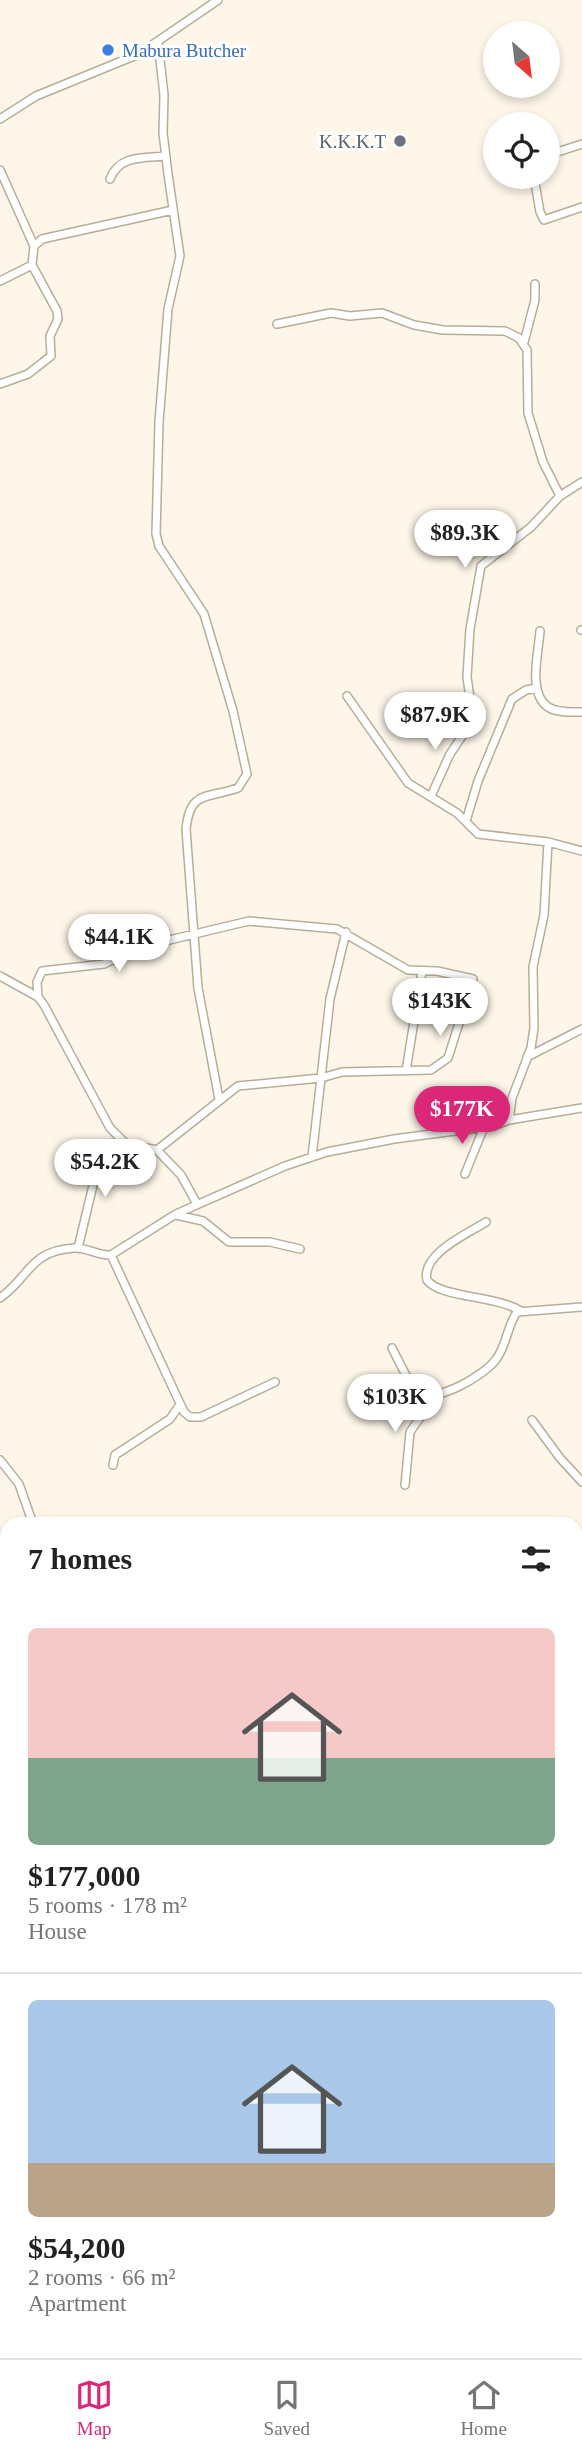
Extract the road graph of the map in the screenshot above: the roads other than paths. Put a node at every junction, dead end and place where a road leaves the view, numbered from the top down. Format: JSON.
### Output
{"nodes":[{"id":1,"x":218,"y":0,"type":"edge"},
{"id":2,"x":158,"y":42,"type":"junction"},
{"id":3,"x":0,"y":119,"type":"edge"},
{"id":4,"x":582,"y":144,"type":"edge"},
{"id":5,"x":560,"y":151,"type":"edge"},
{"id":6,"x":166,"y":156,"type":"junction"},
{"id":7,"x":0,"y":170,"type":"edge"},
{"id":8,"x":110,"y":179,"type":"dead end"},
{"id":9,"x":536,"y":189,"type":"edge"},
{"id":10,"x":582,"y":207,"type":"edge"},
{"id":11,"x":173,"y":210,"type":"junction"},
{"id":12,"x":34,"y":246,"type":"junction"},
{"id":13,"x":32,"y":265,"type":"junction"},
{"id":14,"x":0,"y":281,"type":"edge"},
{"id":15,"x":535,"y":284,"type":"dead end"},
{"id":16,"x":277,"y":324,"type":"dead end"},
{"id":17,"x":524,"y":342,"type":"junction"},
{"id":18,"x":0,"y":384,"type":"edge"},
{"id":19,"x":582,"y":482,"type":"edge"},
{"id":20,"x":560,"y":496,"type":"junction"},
{"id":21,"x":540,"y":631,"type":"dead end"},
{"id":22,"x":537,"y":688,"type":"junction"},
{"id":23,"x":347,"y":696,"type":"dead end"},
{"id":24,"x":582,"y":712,"type":"edge"},
{"id":25,"x":431,"y":796,"type":"junction"},
{"id":26,"x":466,"y":821,"type":"junction"},
{"id":27,"x":548,"y":842,"type":"junction"},
{"id":28,"x":582,"y":851,"type":"edge"},
{"id":29,"x":346,"y":932,"type":"junction"},
{"id":30,"x":194,"y":934,"type":"junction"},
{"id":31,"x":422,"y":972,"type":"junction"},
{"id":32,"x":0,"y":976,"type":"edge"},
{"id":33,"x":38,"y":997,"type":"junction"},
{"id":34,"x":582,"y":1029,"type":"edge"},
{"id":35,"x":526,"y":1057,"type":"junction"},
{"id":36,"x":406,"y":1071,"type":"junction"},
{"id":37,"x":321,"y":1078,"type":"junction"},
{"id":38,"x":219,"y":1099,"type":"junction"},
{"id":39,"x":582,"y":1108,"type":"edge"},
{"id":40,"x":509,"y":1120,"type":"junction"},
{"id":41,"x":484,"y":1127,"type":"junction"},
{"id":42,"x":126,"y":1144,"type":"junction"},
{"id":43,"x":157,"y":1150,"type":"junction"},
{"id":44,"x":312,"y":1157,"type":"junction"},
{"id":45,"x":466,"y":1174,"type":"dead end"},
{"id":46,"x":197,"y":1204,"type":"junction"},
{"id":47,"x":176,"y":1214,"type":"junction"},
{"id":48,"x":486,"y":1222,"type":"dead end"},
{"id":49,"x":78,"y":1248,"type":"junction"},
{"id":50,"x":300,"y":1249,"type":"dead end"},
{"id":51,"x":111,"y":1255,"type":"junction"},
{"id":52,"x":0,"y":1298,"type":"edge"},
{"id":53,"x":582,"y":1307,"type":"edge"},
{"id":54,"x":521,"y":1311,"type":"junction"},
{"id":55,"x":392,"y":1348,"type":"dead end"},
{"id":56,"x":275,"y":1382,"type":"dead end"},
{"id":57,"x":435,"y":1396,"type":"junction"},
{"id":58,"x":179,"y":1406,"type":"junction"},
{"id":59,"x":532,"y":1420,"type":"dead end"},
{"id":60,"x":0,"y":1460,"type":"edge"},
{"id":61,"x":113,"y":1465,"type":"dead end"},
{"id":62,"x":582,"y":1482,"type":"edge"},
{"id":63,"x":405,"y":1485,"type":"dead end"},
{"id":64,"x":31,"y":1517,"type":"edge"}],
"edges":[{"from":1,"to":2,"type":"street"},
{"from":2,"to":3,"type":"street"},
{"from":2,"to":6,"type":"street"},
{"from":4,"to":5,"type":"street"},
{"from":6,"to":8,"type":"street"},
{"from":6,"to":11,"type":"street"},
{"from":7,"to":12,"type":"street"},
{"from":9,"to":10,"type":"street"},
{"from":11,"to":12,"type":"street"},
{"from":11,"to":30,"type":"street"},
{"from":12,"to":13,"type":"street"},
{"from":13,"to":14,"type":"street"},
{"from":13,"to":18,"type":"street"},
{"from":15,"to":17,"type":"street"},
{"from":16,"to":17,"type":"street"},
{"from":17,"to":20,"type":"street"},
{"from":19,"to":20,"type":"street"},
{"from":20,"to":25,"type":"street"},
{"from":21,"to":22,"type":"street"},
{"from":22,"to":24,"type":"street"},
{"from":22,"to":26,"type":"street"},
{"from":23,"to":25,"type":"street"},
{"from":25,"to":26,"type":"street"},
{"from":26,"to":27,"type":"street"},
{"from":27,"to":28,"type":"street"},
{"from":27,"to":35,"type":"street"},
{"from":29,"to":30,"type":"street"},
{"from":29,"to":31,"type":"street"},
{"from":29,"to":37,"type":"street"},
{"from":30,"to":33,"type":"street"},
{"from":30,"to":38,"type":"street"},
{"from":31,"to":36,"type":"street"},
{"from":31,"to":36,"type":"street"},
{"from":32,"to":33,"type":"street"},
{"from":33,"to":42,"type":"street"},
{"from":34,"to":35,"type":"street"},
{"from":35,"to":40,"type":"street"},
{"from":36,"to":37,"type":"street"},
{"from":37,"to":38,"type":"street"},
{"from":37,"to":44,"type":"street"},
{"from":38,"to":43,"type":"street"},
{"from":39,"to":40,"type":"street"},
{"from":40,"to":41,"type":"street"},
{"from":41,"to":44,"type":"street"},
{"from":41,"to":45,"type":"street"},
{"from":42,"to":43,"type":"street"},
{"from":42,"to":49,"type":"street"},
{"from":43,"to":46,"type":"street"},
{"from":44,"to":46,"type":"street"},
{"from":46,"to":47,"type":"street"},
{"from":47,"to":50,"type":"street"},
{"from":47,"to":51,"type":"street"},
{"from":48,"to":54,"type":"street"},
{"from":49,"to":51,"type":"street"},
{"from":49,"to":52,"type":"street"},
{"from":51,"to":58,"type":"street"},
{"from":53,"to":54,"type":"street"},
{"from":54,"to":57,"type":"street"},
{"from":55,"to":57,"type":"street"},
{"from":56,"to":58,"type":"street"},
{"from":57,"to":63,"type":"street"},
{"from":58,"to":61,"type":"street"},
{"from":59,"to":62,"type":"street"},
{"from":60,"to":64,"type":"street"}]}
